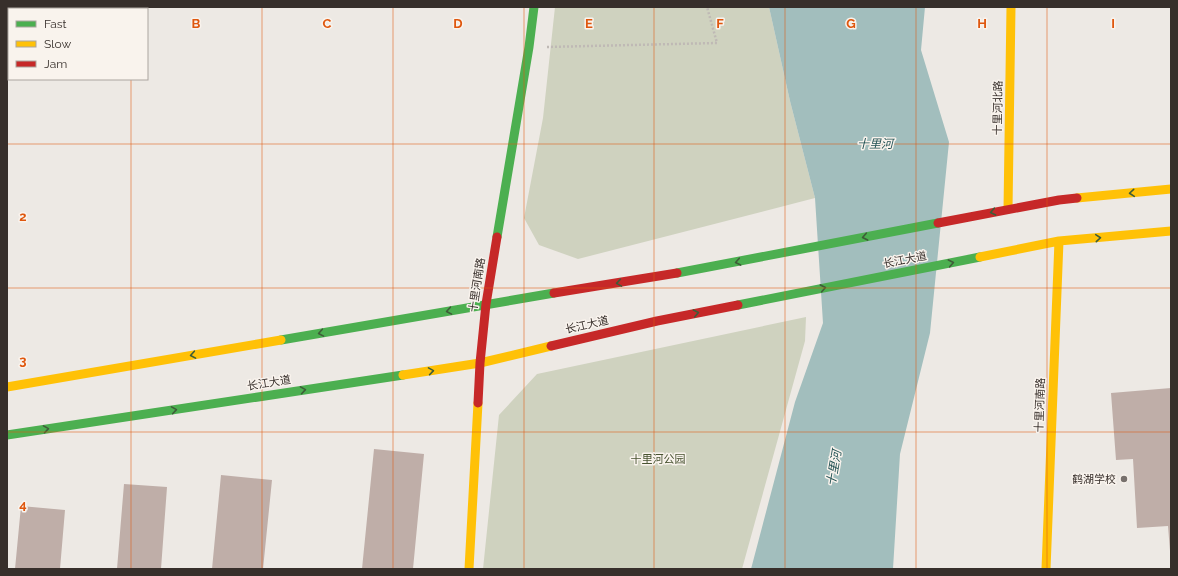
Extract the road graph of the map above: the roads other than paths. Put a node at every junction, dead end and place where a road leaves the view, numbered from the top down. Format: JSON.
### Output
{"nodes":[{"id":1,"x":534,"y":7,"type":"edge"},
{"id":2,"x":1012,"y":7,"type":"edge"},
{"id":3,"x":1171,"y":190,"type":"edge"},
{"id":4,"x":1008,"y":209,"type":"junction"},
{"id":5,"x":1171,"y":231,"type":"edge"},
{"id":6,"x":1059,"y":242,"type":"junction"},
{"id":7,"x":486,"y":304,"type":"junction"},
{"id":8,"x":480,"y":363,"type":"junction"},
{"id":9,"x":7,"y":387,"type":"edge"},
{"id":10,"x":7,"y":435,"type":"edge"},
{"id":11,"x":469,"y":569,"type":"edge"},
{"id":12,"x":1046,"y":569,"type":"edge"}],
"edges":[{"from":1,"to":7,"type":"main road","name":"十里河南路"},
{"from":2,"to":4,"type":"main road","name":"十里河北路"},
{"from":3,"to":4,"type":"main road","one_way":true},
{"from":4,"to":7,"type":"main road","one_way":true},
{"from":6,"to":5,"type":"main road","name":"长江大道","one_way":true},
{"from":8,"to":6,"type":"main road","name":"长江大道","one_way":true},
{"from":6,"to":12,"type":"main road","name":"十里河南路"},
{"from":7,"to":8,"type":"main road","name":"十里河南路"},
{"from":7,"to":9,"type":"main road","one_way":true},
{"from":10,"to":8,"type":"main road","name":"长江大道","one_way":true},
{"from":8,"to":11,"type":"main road","name":"十里河南路"}]}
